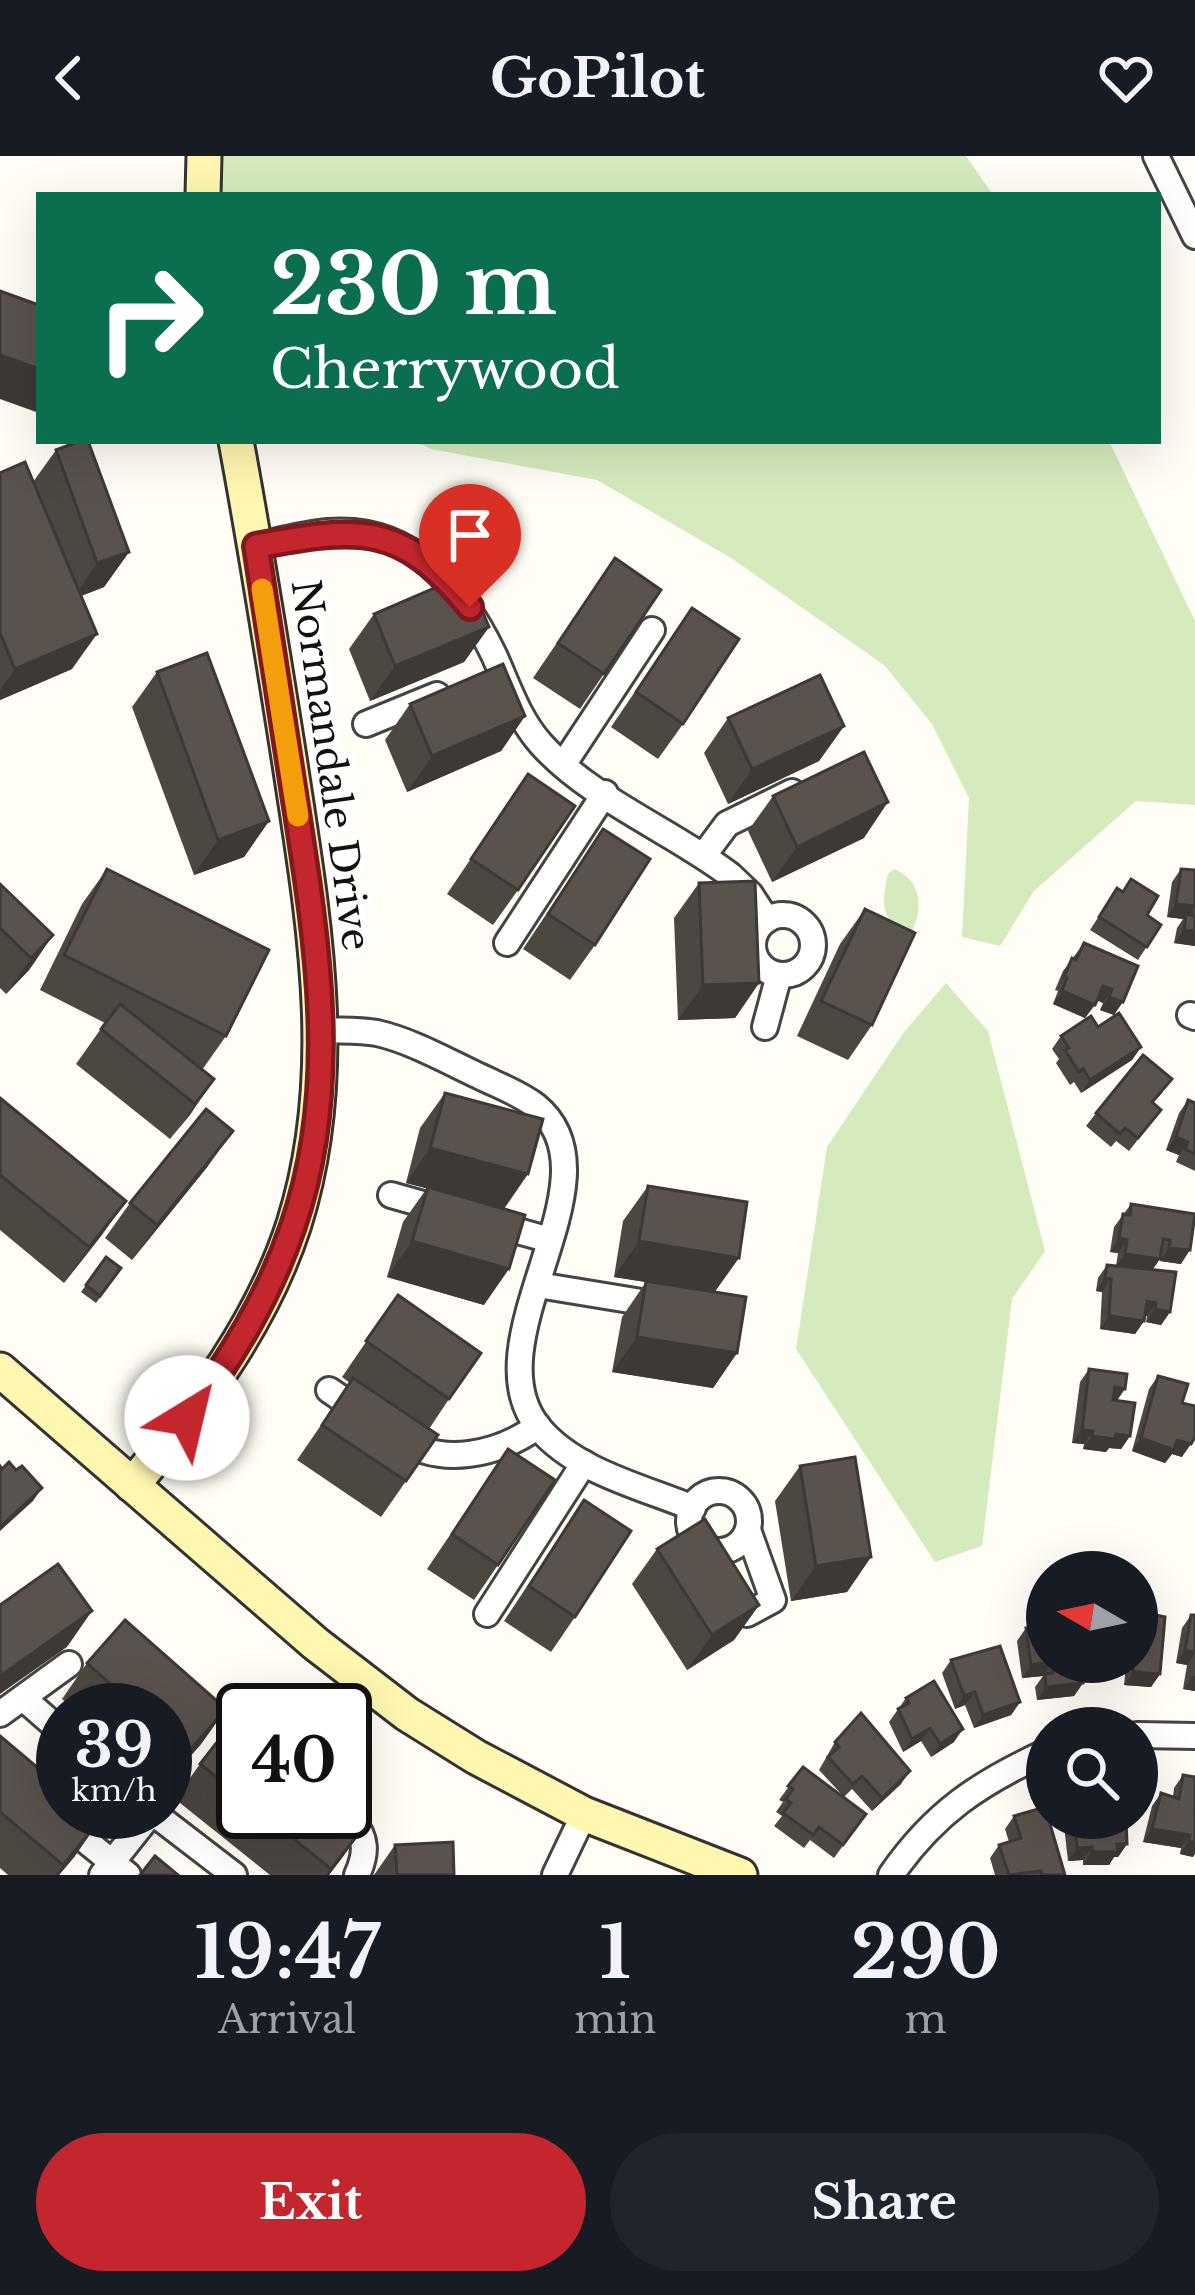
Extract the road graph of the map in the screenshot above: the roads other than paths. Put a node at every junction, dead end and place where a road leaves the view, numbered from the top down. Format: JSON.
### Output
{"nodes":[{"id":1,"x":204,"y":156,"type":"edge"},
{"id":2,"x":1156,"y":156,"type":"edge"},
{"id":3,"x":203,"y":192,"type":"edge"},
{"id":4,"x":1195,"y":236,"type":"edge"},
{"id":5,"x":237,"y":444,"type":"edge"},
{"id":6,"x":256,"y":546,"type":"junction"},
{"id":7,"x":652,"y":630,"type":"edge"},
{"id":8,"x":482,"y":677,"type":"junction"},
{"id":9,"x":367,"y":724,"type":"dead end"},
{"id":10,"x":563,"y":765,"type":"junction"},
{"id":11,"x":822,"y":778,"type":"edge"},
{"id":12,"x":605,"y":793,"type":"junction"},
{"id":13,"x":704,"y":855,"type":"junction"},
{"id":14,"x":767,"y":920,"type":"junction"},
{"id":15,"x":507,"y":943,"type":"dead end"},
{"id":16,"x":779,"y":975,"type":"junction"},
{"id":17,"x":765,"y":1027,"type":"dead end"},
{"id":18,"x":322,"y":1030,"type":"junction"},
{"id":19,"x":391,"y":1195,"type":"dead end"},
{"id":20,"x":550,"y":1240,"type":"junction"},
{"id":21,"x":538,"y":1285,"type":"junction"},
{"id":22,"x":695,"y":1311,"type":"edge"},
{"id":23,"x":0,"y":1370,"type":"edge"},
{"id":24,"x":329,"y":1390,"type":"dead end"},
{"id":25,"x":538,"y":1426,"type":"junction"},
{"id":26,"x":584,"y":1463,"type":"junction"},
{"id":27,"x":132,"y":1485,"type":"junction"},
{"id":28,"x":693,"y":1508,"type":"junction"},
{"id":29,"x":748,"y":1530,"type":"junction"},
{"id":30,"x":706,"y":1548,"type":"junction"},
{"id":31,"x":487,"y":1614,"type":"dead end"},
{"id":32,"x":69,"y":1664,"type":"edge"},
{"id":33,"x":23,"y":1697,"type":"junction"},
{"id":34,"x":36,"y":1709,"type":"edge"},
{"id":35,"x":0,"y":1714,"type":"edge"},
{"id":36,"x":1158,"y":1736,"type":"edge"},
{"id":37,"x":1195,"y":1736,"type":"edge"},
{"id":38,"x":1026,"y":1761,"type":"edge"},
{"id":39,"x":32,"y":1798,"type":"edge"},
{"id":40,"x":584,"y":1814,"type":"junction"},
{"id":41,"x":135,"y":1839,"type":"edge"},
{"id":42,"x":187,"y":1839,"type":"edge"},
{"id":43,"x":363,"y":1839,"type":"edge"},
{"id":44,"x":114,"y":1871,"type":"edge"},
{"id":45,"x":234,"y":1875,"type":"edge"},
{"id":46,"x":357,"y":1875,"type":"edge"},
{"id":47,"x":555,"y":1875,"type":"edge"},
{"id":48,"x":740,"y":1875,"type":"edge"},
{"id":49,"x":891,"y":1875,"type":"edge"}],
"edges":[{"from":1,"to":3,"type":"street"},
{"from":2,"to":4,"type":"street"},
{"from":5,"to":6,"type":"street","name":"Normandale Drive"},
{"from":6,"to":8,"type":"street"},
{"from":6,"to":18,"type":"street","name":"Normandale Drive"},
{"from":7,"to":10,"type":"street"},
{"from":8,"to":9,"type":"street"},
{"from":8,"to":10,"type":"street"},
{"from":10,"to":12,"type":"street"},
{"from":11,"to":13,"type":"street"},
{"from":12,"to":13,"type":"street"},
{"from":12,"to":15,"type":"street"},
{"from":13,"to":14,"type":"street"},
{"from":14,"to":16,"type":"street"},
{"from":14,"to":16,"type":"street"},
{"from":16,"to":17,"type":"street"},
{"from":18,"to":20,"type":"street"},
{"from":18,"to":27,"type":"street","name":"Normandale Drive"},
{"from":19,"to":20,"type":"street"},
{"from":20,"to":21,"type":"street"},
{"from":21,"to":22,"type":"street"},
{"from":21,"to":25,"type":"street"},
{"from":23,"to":27,"type":"street"},
{"from":24,"to":25,"type":"street"},
{"from":25,"to":26,"type":"street"},
{"from":26,"to":28,"type":"street"},
{"from":26,"to":31,"type":"street"},
{"from":27,"to":40,"type":"street"},
{"from":28,"to":29,"type":"street"},
{"from":28,"to":30,"type":"street"},
{"from":29,"to":30,"type":"street"},
{"from":29,"to":30,"type":"street"},
{"from":32,"to":33,"type":"street"},
{"from":33,"to":34,"type":"street"},
{"from":33,"to":35,"type":"street"},
{"from":36,"to":37,"type":"street"},
{"from":38,"to":49,"type":"street"},
{"from":39,"to":44,"type":"street"},
{"from":40,"to":47,"type":"street"},
{"from":40,"to":48,"type":"street"},
{"from":41,"to":44,"type":"street"},
{"from":42,"to":45,"type":"street"},
{"from":43,"to":46,"type":"street"}]}
